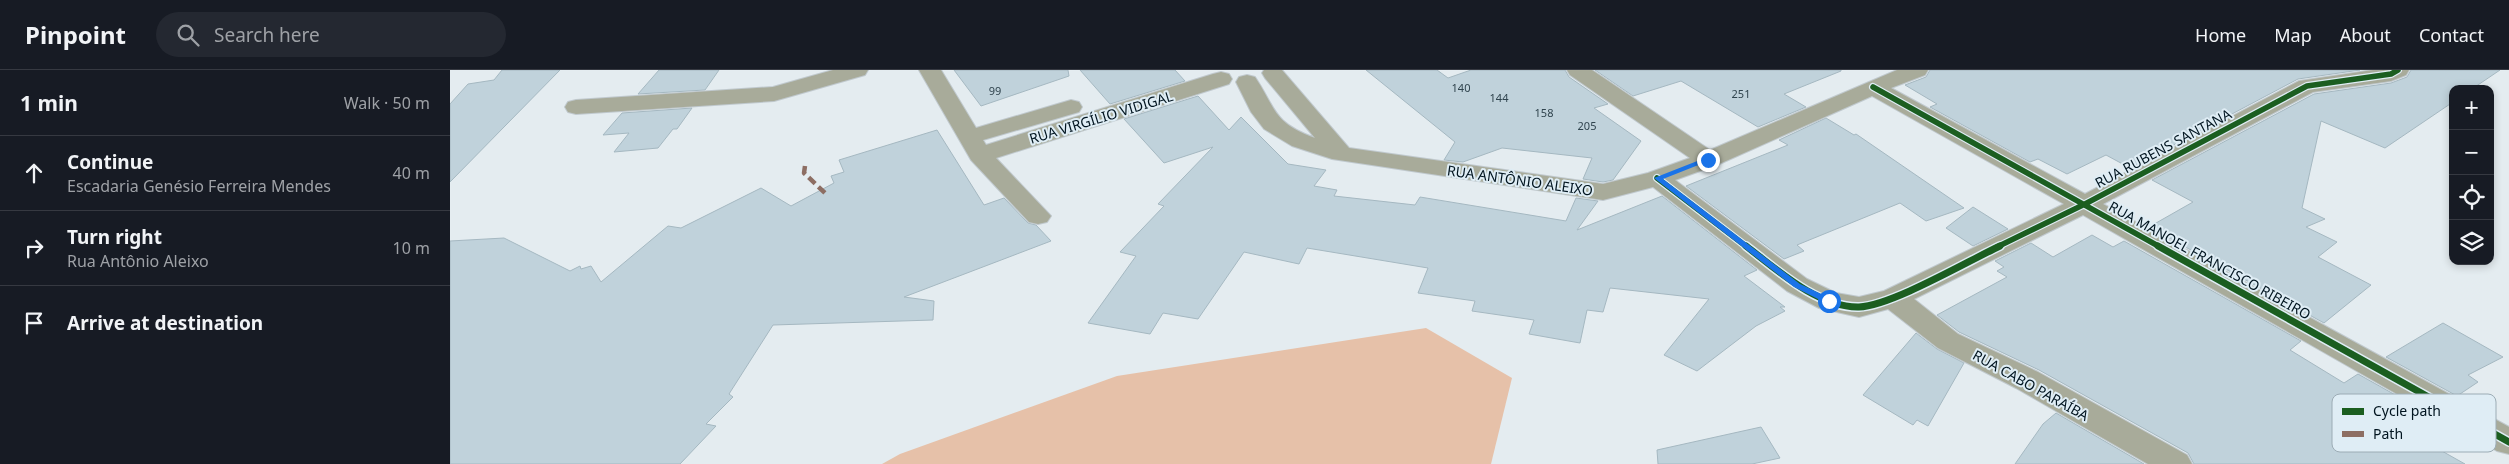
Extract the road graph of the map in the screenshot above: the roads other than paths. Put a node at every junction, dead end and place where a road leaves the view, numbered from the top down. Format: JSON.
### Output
{"nodes":[{"id":1,"x":857,"y":70,"type":"edge"},
{"id":2,"x":930,"y":70,"type":"edge"},
{"id":3,"x":1200,"y":70,"type":"edge"},
{"id":4,"x":1578,"y":70,"type":"edge"},
{"id":5,"x":1917,"y":70,"type":"edge"},
{"id":6,"x":2398,"y":70,"type":"edge"},
{"id":7,"x":1275,"y":72,"type":"edge"},
{"id":8,"x":1215,"y":75,"type":"edge"},
{"id":9,"x":1247,"y":82,"type":"junction"},
{"id":10,"x":1873,"y":87,"type":"junction"},
{"id":11,"x":576,"y":108,"type":"dead end"},
{"id":12,"x":975,"y":146,"type":"junction"},
{"id":13,"x":1341,"y":154,"type":"junction"},
{"id":14,"x":1708,"y":160,"type":"junction"},
{"id":15,"x":1657,"y":178,"type":"junction"},
{"id":16,"x":2084,"y":204,"type":"junction"},
{"id":17,"x":1038,"y":216,"type":"dead end"},
{"id":18,"x":1893,"y":298,"type":"junction"},
{"id":19,"x":2423,"y":394,"type":"edge"},
{"id":20,"x":2496,"y":435,"type":"edge"},
{"id":21,"x":2509,"y":442,"type":"edge"},
{"id":22,"x":2175,"y":464,"type":"edge"}],
"edges":[{"from":1,"to":11,"type":"street"},
{"from":2,"to":12,"type":"street"},
{"from":3,"to":12,"type":"street"},
{"from":4,"to":14,"type":"street"},
{"from":5,"to":10,"type":"street","name":"RUA ANTÔNIO ALEIXO"},
{"from":6,"to":16,"type":"street","name":"RUA RUBENS SANTANA"},
{"from":7,"to":9,"type":"street"},
{"from":7,"to":13,"type":"street"},
{"from":8,"to":9,"type":"street"},
{"from":8,"to":12,"type":"street","name":"RUA VIRGÍLIO VIDIGAL"},
{"from":9,"to":13,"type":"street","name":"RUA ANTÔNIO ALEIXO"},
{"from":10,"to":14,"type":"street","name":"RUA ANTÔNIO ALEIXO"},
{"from":10,"to":16,"type":"street","name":"RUA MANOEL FRANCISCO RIBEIRO"},
{"from":12,"to":17,"type":"street"},
{"from":13,"to":15,"type":"street","name":"RUA ANTÔNIO ALEIXO"},
{"from":14,"to":15,"type":"street","name":"RUA ANTÔNIO ALEIXO"},
{"from":15,"to":18,"type":"street","name":"RUA RUBENS SANTANA"},
{"from":16,"to":18,"type":"street","name":"RUA RUBENS SANTANA"},
{"from":16,"to":19,"type":"street","name":"RUA MANOEL FRANCISCO RIBEIRO"},
{"from":18,"to":22,"type":"street","name":"RUA CABO PARAÍBA"},
{"from":20,"to":21,"type":"street","name":"RUA MANOEL FRANCISCO RIBEIRO"}]}
